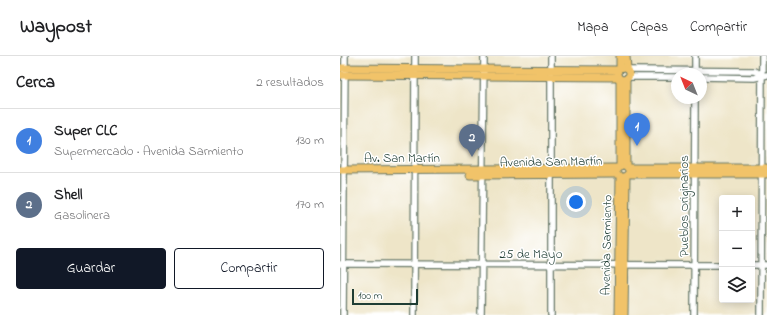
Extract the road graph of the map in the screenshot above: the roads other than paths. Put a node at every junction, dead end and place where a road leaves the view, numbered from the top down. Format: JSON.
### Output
{"nodes":[{"id":1,"x":345,"y":56,"type":"edge"},
{"id":2,"x":415,"y":56,"type":"edge"},
{"id":3,"x":484,"y":56,"type":"edge"},
{"id":4,"x":551,"y":56,"type":"edge"},
{"id":5,"x":620,"y":56,"type":"edge"},
{"id":6,"x":626,"y":56,"type":"edge"},
{"id":7,"x":695,"y":56,"type":"edge"},
{"id":8,"x":762,"y":56,"type":"edge"},
{"id":9,"x":695,"y":68,"type":"edge"},
{"id":10,"x":342,"y":71,"type":"edge"},
{"id":11,"x":415,"y":72,"type":"junction"},
{"id":12,"x":484,"y":72,"type":"junction"},
{"id":13,"x":707,"y":72,"type":"edge"},
{"id":14,"x":551,"y":73,"type":"junction"},
{"id":15,"x":671,"y":73,"type":"edge"},
{"id":16,"x":623,"y":74,"type":"junction"},
{"id":17,"x":764,"y":75,"type":"edge"},
{"id":18,"x":671,"y":77,"type":"edge"},
{"id":19,"x":707,"y":77,"type":"edge"},
{"id":20,"x":695,"y":104,"type":"edge"},
{"id":21,"x":551,"y":171,"type":"junction"},
{"id":22,"x":623,"y":171,"type":"junction"},
{"id":23,"x":695,"y":171,"type":"junction"},
{"id":24,"x":764,"y":171,"type":"edge"},
{"id":25,"x":342,"y":172,"type":"edge"},
{"id":26,"x":414,"y":172,"type":"junction"},
{"id":27,"x":483,"y":172,"type":"junction"},
{"id":28,"x":342,"y":264,"type":"edge"},
{"id":29,"x":414,"y":264,"type":"junction"},
{"id":30,"x":482,"y":264,"type":"junction"},
{"id":31,"x":551,"y":265,"type":"junction"},
{"id":32,"x":621,"y":265,"type":"junction"},
{"id":33,"x":694,"y":265,"type":"junction"},
{"id":34,"x":719,"y":265,"type":"edge"},
{"id":35,"x":764,"y":265,"type":"edge"},
{"id":36,"x":343,"y":315,"type":"edge"},
{"id":37,"x":414,"y":315,"type":"edge"},
{"id":38,"x":482,"y":315,"type":"edge"},
{"id":39,"x":551,"y":315,"type":"edge"},
{"id":40,"x":618,"y":315,"type":"edge"},
{"id":41,"x":624,"y":315,"type":"edge"},
{"id":42,"x":694,"y":315,"type":"edge"},
{"id":43,"x":761,"y":315,"type":"edge"}],
"edges":[{"from":1,"to":10,"type":"street"},
{"from":2,"to":11,"type":"street"},
{"from":3,"to":12,"type":"street"},
{"from":4,"to":14,"type":"street"},
{"from":5,"to":16,"type":"main road","name":"Avenida Sarmiento"},
{"from":6,"to":16,"type":"main road","name":"Avenida Sarmiento"},
{"from":7,"to":9,"type":"street"},
{"from":8,"to":17,"type":"street"},
{"from":10,"to":11,"type":"main road"},
{"from":10,"to":25,"type":"street"},
{"from":11,"to":12,"type":"main road"},
{"from":11,"to":26,"type":"street"},
{"from":12,"to":14,"type":"main road"},
{"from":12,"to":27,"type":"street"},
{"from":13,"to":17,"type":"street"},
{"from":14,"to":16,"type":"main road"},
{"from":14,"to":21,"type":"street"},
{"from":15,"to":16,"type":"street"},
{"from":16,"to":18,"type":"street"},
{"from":16,"to":22,"type":"main road","name":"Avenida Sarmiento"},
{"from":17,"to":19,"type":"street"},
{"from":17,"to":24,"type":"street"},
{"from":20,"to":23,"type":"street","name":"Pueblos Originarios"},
{"from":21,"to":22,"type":"main road","name":"Avenida San Martín"},
{"from":21,"to":27,"type":"main road","name":"Avenida San Martín"},
{"from":21,"to":31,"type":"street"},
{"from":22,"to":23,"type":"main road","name":"Avenida San Martín"},
{"from":22,"to":32,"type":"main road","name":"Avenida Sarmiento"},
{"from":23,"to":24,"type":"main road","name":"Avenida San Martín"},
{"from":23,"to":33,"type":"street","name":"Pueblos Originarios"},
{"from":24,"to":35,"type":"street"},
{"from":25,"to":26,"type":"main road","name":"Avenida San Martín"},
{"from":25,"to":28,"type":"street"},
{"from":26,"to":27,"type":"main road","name":"Avenida San Martín"},
{"from":26,"to":29,"type":"street"},
{"from":27,"to":30,"type":"street"},
{"from":28,"to":29,"type":"street","name":"25 de Mayo"},
{"from":28,"to":36,"type":"street"},
{"from":29,"to":30,"type":"street","name":"25 de Mayo"},
{"from":29,"to":37,"type":"street"},
{"from":30,"to":31,"type":"street","name":"25 de Mayo"},
{"from":30,"to":38,"type":"street"},
{"from":31,"to":32,"type":"street","name":"25 de Mayo"},
{"from":31,"to":39,"type":"street"},
{"from":32,"to":33,"type":"street","name":"25 de Mayo"},
{"from":32,"to":40,"type":"main road","name":"Avenida Sarmiento"},
{"from":32,"to":41,"type":"main road","name":"Avenida Sarmiento"},
{"from":33,"to":34,"type":"street","name":"25 de Mayo"},
{"from":33,"to":42,"type":"street","name":"Pueblos Originarios"},
{"from":35,"to":43,"type":"street"}]}
